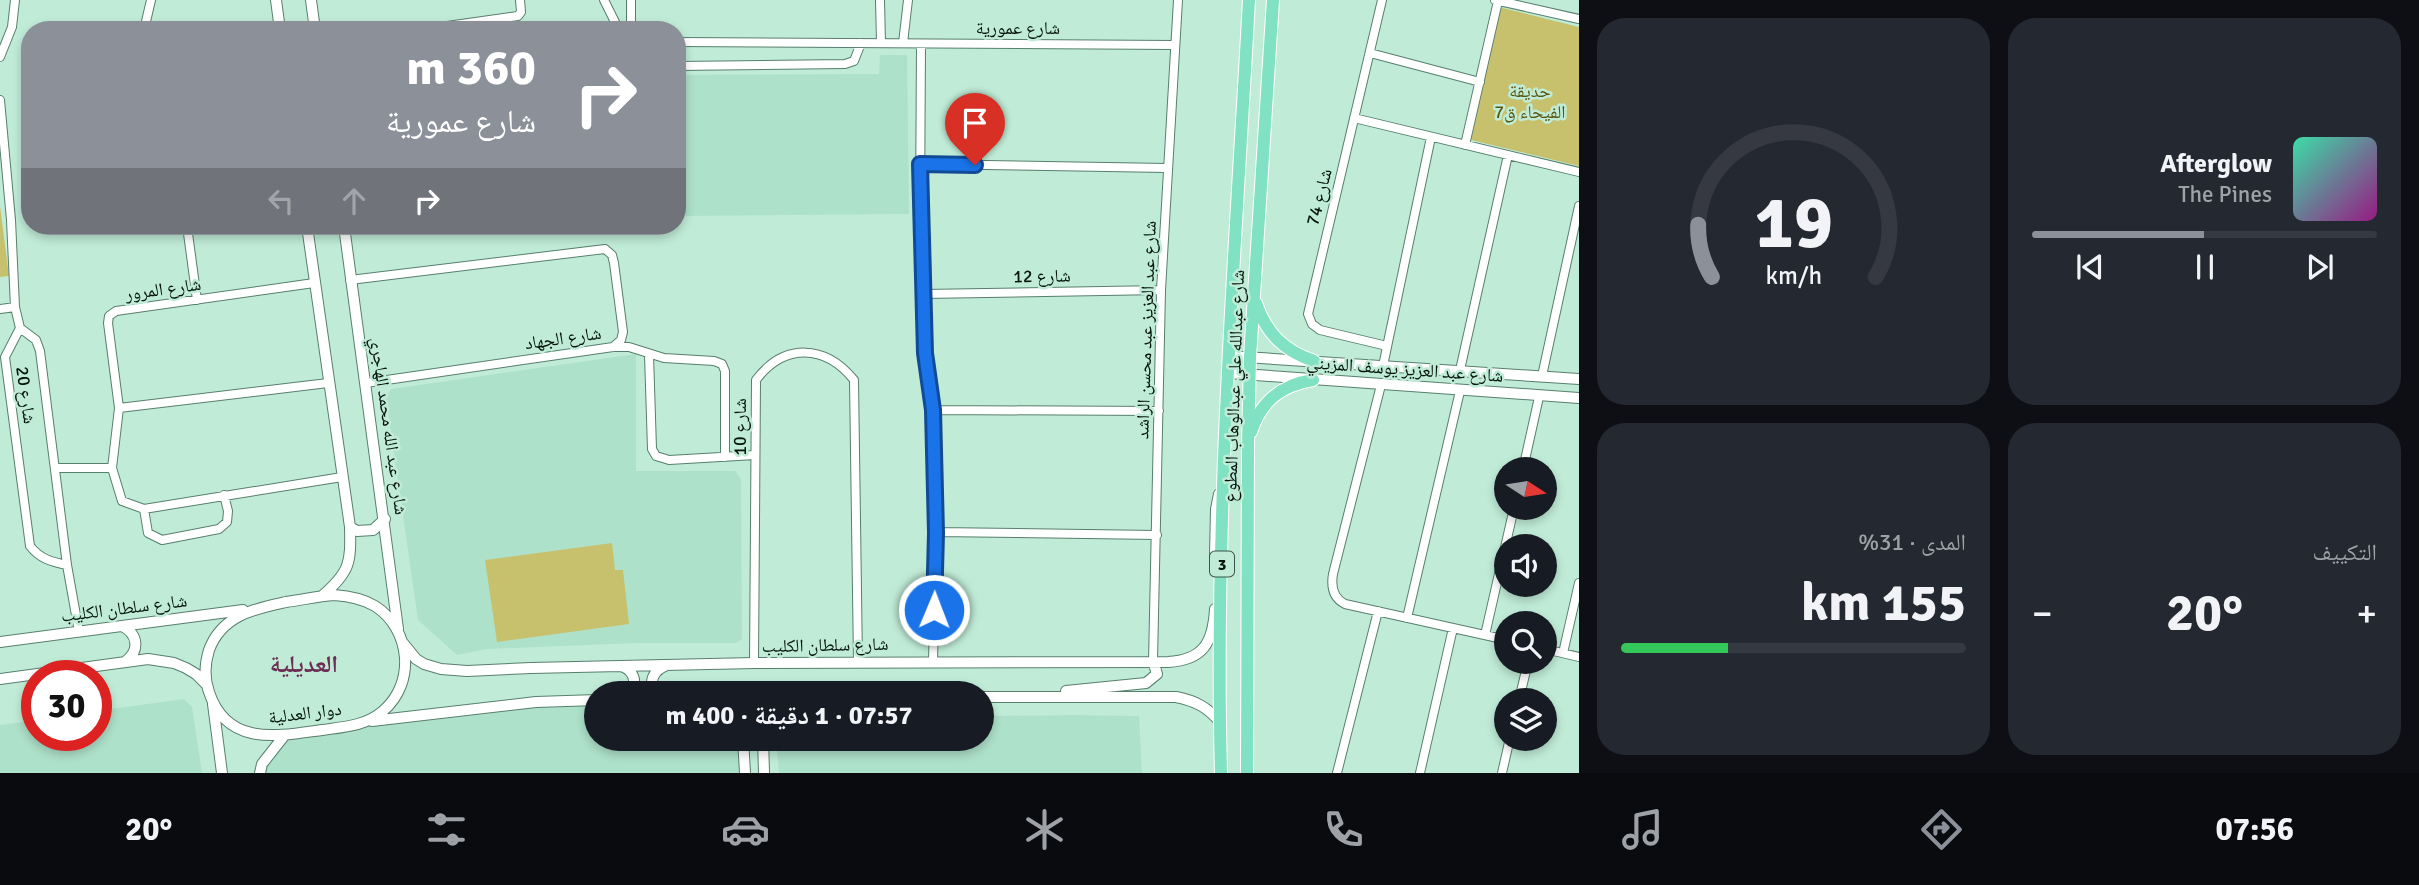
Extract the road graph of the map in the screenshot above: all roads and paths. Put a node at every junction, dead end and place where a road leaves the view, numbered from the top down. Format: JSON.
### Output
{"nodes":[{"id":1,"x":15,"y":0,"type":"edge"},
{"id":2,"x":152,"y":0,"type":"edge"},
{"id":3,"x":520,"y":0,"type":"edge"},
{"id":4,"x":604,"y":0,"type":"edge"},
{"id":5,"x":631,"y":0,"type":"edge"},
{"id":6,"x":880,"y":0,"type":"edge"},
{"id":7,"x":908,"y":0,"type":"edge"},
{"id":8,"x":1178,"y":0,"type":"edge"},
{"id":9,"x":1249,"y":0,"type":"edge"},
{"id":10,"x":1273,"y":0,"type":"edge"},
{"id":11,"x":1382,"y":0,"type":"edge"},
{"id":12,"x":1497,"y":0,"type":"edge"},
{"id":13,"x":310,"y":2,"type":"edge"},
{"id":14,"x":278,"y":3,"type":"edge"},
{"id":15,"x":1521,"y":3,"type":"edge"},
{"id":16,"x":510,"y":18,"type":"junction"},
{"id":17,"x":1579,"y":19,"type":"edge"},
{"id":18,"x":146,"y":21,"type":"edge"},
{"id":19,"x":279,"y":21,"type":"edge"},
{"id":20,"x":313,"y":21,"type":"edge"},
{"id":21,"x":487,"y":21,"type":"edge"},
{"id":22,"x":510,"y":21,"type":"edge"},
{"id":23,"x":614,"y":21,"type":"edge"},
{"id":24,"x":631,"y":21,"type":"edge"},
{"id":25,"x":686,"y":42,"type":"edge"},
{"id":26,"x":861,"y":43,"type":"junction"},
{"id":27,"x":881,"y":43,"type":"junction"},
{"id":28,"x":903,"y":43,"type":"junction"},
{"id":29,"x":921,"y":44,"type":"junction"},
{"id":30,"x":1175,"y":45,"type":"junction"},
{"id":31,"x":1370,"y":53,"type":"junction"},
{"id":32,"x":0,"y":57,"type":"edge"},
{"id":33,"x":686,"y":66,"type":"edge"},
{"id":34,"x":1480,"y":82,"type":"junction"},
{"id":35,"x":0,"y":100,"type":"edge"},
{"id":36,"x":1354,"y":118,"type":"junction"},
{"id":37,"x":1431,"y":137,"type":"junction"},
{"id":38,"x":1465,"y":145,"type":"junction"},
{"id":39,"x":1508,"y":155,"type":"junction"},
{"id":40,"x":920,"y":164,"type":"junction"},
{"id":41,"x":3,"y":166,"type":"edge"},
{"id":42,"x":1167,"y":168,"type":"junction"},
{"id":43,"x":1579,"y":172,"type":"edge"},
{"id":44,"x":1579,"y":206,"type":"edge"},
{"id":45,"x":188,"y":235,"type":"edge"},
{"id":46,"x":308,"y":235,"type":"edge"},
{"id":47,"x":345,"y":235,"type":"edge"},
{"id":48,"x":350,"y":280,"type":"junction"},
{"id":49,"x":314,"y":283,"type":"junction"},
{"id":50,"x":1255,"y":285,"type":"junction"},
{"id":51,"x":1161,"y":290,"type":"junction"},
{"id":52,"x":923,"y":294,"type":"junction"},
{"id":53,"x":197,"y":300,"type":"junction"},
{"id":54,"x":15,"y":307,"type":"junction"},
{"id":55,"x":0,"y":309,"type":"edge"},
{"id":56,"x":20,"y":328,"type":"junction"},
{"id":57,"x":613,"y":346,"type":"junction"},
{"id":58,"x":1387,"y":346,"type":"junction"},
{"id":59,"x":649,"y":355,"type":"junction"},
{"id":60,"x":1229,"y":355,"type":"junction"},
{"id":61,"x":1250,"y":357,"type":"junction"},
{"id":62,"x":1314,"y":361,"type":"junction"},
{"id":63,"x":1383,"y":366,"type":"junction"},
{"id":64,"x":1441,"y":369,"type":"junction"},
{"id":65,"x":1460,"y":370,"type":"junction"},
{"id":66,"x":1228,"y":373,"type":"junction"},
{"id":67,"x":1249,"y":374,"type":"junction"},
{"id":68,"x":1542,"y":376,"type":"junction"},
{"id":69,"x":1578,"y":379,"type":"edge"},
{"id":70,"x":1313,"y":380,"type":"junction"},
{"id":71,"x":328,"y":383,"type":"junction"},
{"id":72,"x":366,"y":383,"type":"junction"},
{"id":73,"x":1381,"y":385,"type":"junction"},
{"id":74,"x":1440,"y":389,"type":"junction"},
{"id":75,"x":1460,"y":391,"type":"junction"},
{"id":76,"x":1539,"y":397,"type":"junction"},
{"id":77,"x":1578,"y":398,"type":"edge"},
{"id":78,"x":119,"y":408,"type":"junction"},
{"id":79,"x":933,"y":410,"type":"junction"},
{"id":80,"x":1159,"y":411,"type":"junction"},
{"id":81,"x":1248,"y":446,"type":"junction"},
{"id":82,"x":755,"y":455,"type":"junction"},
{"id":83,"x":725,"y":457,"type":"junction"},
{"id":84,"x":1526,"y":457,"type":"edge"},
{"id":85,"x":55,"y":468,"type":"junction"},
{"id":86,"x":112,"y":468,"type":"junction"},
{"id":87,"x":1224,"y":475,"type":"junction"},
{"id":88,"x":342,"y":477,"type":"junction"},
{"id":89,"x":224,"y":495,"type":"junction"},
{"id":90,"x":144,"y":509,"type":"junction"},
{"id":91,"x":385,"y":519,"type":"junction"},
{"id":92,"x":1511,"y":520,"type":"edge"},
{"id":93,"x":350,"y":527,"type":"junction"},
{"id":94,"x":936,"y":533,"type":"junction"},
{"id":95,"x":1157,"y":536,"type":"junction"},
{"id":96,"x":68,"y":565,"type":"junction"},
{"id":97,"x":1579,"y":583,"type":"edge"},
{"id":98,"x":322,"y":596,"type":"junction"},
{"id":99,"x":253,"y":609,"type":"junction"},
{"id":100,"x":1378,"y":611,"type":"junction"},
{"id":101,"x":1407,"y":618,"type":"junction"},
{"id":102,"x":122,"y":626,"type":"junction"},
{"id":103,"x":1453,"y":628,"type":"junction"},
{"id":104,"x":79,"y":632,"type":"junction"},
{"id":105,"x":1485,"y":635,"type":"junction"},
{"id":106,"x":1494,"y":637,"type":"edge"},
{"id":107,"x":401,"y":638,"type":"junction"},
{"id":108,"x":0,"y":642,"type":"edge"},
{"id":109,"x":1557,"y":652,"type":"edge"},
{"id":110,"x":1563,"y":653,"type":"junction"},
{"id":111,"x":1579,"y":657,"type":"edge"},
{"id":112,"x":126,"y":661,"type":"junction"},
{"id":113,"x":1153,"y":661,"type":"junction"},
{"id":114,"x":858,"y":662,"type":"junction"},
{"id":115,"x":933,"y":662,"type":"junction"},
{"id":116,"x":754,"y":663,"type":"junction"},
{"id":117,"x":667,"y":665,"type":"junction"},
{"id":118,"x":618,"y":666,"type":"junction"},
{"id":119,"x":0,"y":679,"type":"edge"},
{"id":120,"x":635,"y":681,"type":"edge"},
{"id":121,"x":652,"y":681,"type":"edge"},
{"id":122,"x":207,"y":685,"type":"junction"},
{"id":123,"x":994,"y":697,"type":"edge"},
{"id":124,"x":1019,"y":697,"type":"junction"},
{"id":125,"x":584,"y":700,"type":"edge"},
{"id":126,"x":212,"y":701,"type":"junction"},
{"id":127,"x":366,"y":722,"type":"junction"},
{"id":128,"x":1220,"y":722,"type":"junction"},
{"id":129,"x":284,"y":736,"type":"junction"},
{"id":130,"x":744,"y":751,"type":"edge"},
{"id":131,"x":763,"y":751,"type":"edge"},
{"id":132,"x":1507,"y":751,"type":"edge"},
{"id":133,"x":222,"y":773,"type":"edge"},
{"id":134,"x":260,"y":773,"type":"edge"},
{"id":135,"x":745,"y":773,"type":"edge"},
{"id":136,"x":764,"y":773,"type":"edge"},
{"id":137,"x":1221,"y":773,"type":"edge"},
{"id":138,"x":1247,"y":773,"type":"edge"},
{"id":139,"x":1337,"y":773,"type":"edge"},
{"id":140,"x":1420,"y":773,"type":"edge"},
{"id":141,"x":1502,"y":773,"type":"edge"}],
"edges":[{"from":1,"to":32,"type":"street"},
{"from":2,"to":18,"type":"street"},
{"from":3,"to":16,"type":"street"},
{"from":4,"to":23,"type":"street"},
{"from":5,"to":24,"type":"street"},
{"from":6,"to":27,"type":"street"},
{"from":7,"to":28,"type":"street"},
{"from":8,"to":30,"type":"street","name":"شارع عبد العزيز عبد محسن الراشد"},
{"from":9,"to":60,"type":"main road","name":"شارع عبدالله علي عبدالوهاب المطوع","number":"3"},
{"from":10,"to":50,"type":"main road","name":"شارع عبدالله علي عبدالوهاب المطوع","number":"3"},
{"from":11,"to":31,"type":"street","name":"شارع 74"},
{"from":12,"to":15,"type":"street"},
{"from":12,"to":34,"type":"street"},
{"from":13,"to":20,"type":"street"},
{"from":14,"to":19,"type":"street"},
{"from":15,"to":17,"type":"street"},
{"from":16,"to":21,"type":"street"},
{"from":16,"to":22,"type":"street"},
{"from":25,"to":26,"type":"street","name":"شارع عمورية"},
{"from":26,"to":27,"type":"street","name":"شارع عمورية"},
{"from":26,"to":33,"type":"street"},
{"from":27,"to":28,"type":"street","name":"شارع عمورية"},
{"from":28,"to":29,"type":"street","name":"شارع عمورية"},
{"from":29,"to":30,"type":"street","name":"شارع عمورية"},
{"from":29,"to":40,"type":"street"},
{"from":30,"to":42,"type":"street","name":"شارع عبد العزيز عبد محسن الراشد"},
{"from":31,"to":34,"type":"street"},
{"from":31,"to":36,"type":"street","name":"شارع 74"},
{"from":34,"to":38,"type":"street"},
{"from":35,"to":41,"type":"street"},
{"from":36,"to":37,"type":"street"},
{"from":36,"to":58,"type":"street","name":"شارع 74"},
{"from":37,"to":38,"type":"street"},
{"from":37,"to":58,"type":"street"},
{"from":38,"to":39,"type":"street"},
{"from":39,"to":43,"type":"street"},
{"from":39,"to":65,"type":"street"},
{"from":40,"to":42,"type":"street"},
{"from":40,"to":52,"type":"street"},
{"from":41,"to":54,"type":"street"},
{"from":42,"to":51,"type":"street","name":"شارع عبد العزيز عبد محسن الراشد"},
{"from":44,"to":68,"type":"street"},
{"from":45,"to":53,"type":"street"},
{"from":46,"to":49,"type":"street"},
{"from":47,"to":48,"type":"street","name":"شارع عبد الله محمد الهاجري"},
{"from":48,"to":57,"type":"street","name":"شارع الجهاد"},
{"from":48,"to":72,"type":"street","name":"شارع عبد الله محمد الهاجري"},
{"from":49,"to":53,"type":"street","name":"شارع المرور"},
{"from":49,"to":71,"type":"street"},
{"from":50,"to":61,"type":"main road","name":"شارع عبدالله علي عبدالوهاب المطوع","number":"3"},
{"from":50,"to":62,"type":"main road"},
{"from":51,"to":52,"type":"street","name":"شارع 12"},
{"from":51,"to":80,"type":"street","name":"شارع عبد العزيز عبد محسن الراشد"},
{"from":52,"to":79,"type":"street"},
{"from":53,"to":78,"type":"street","name":"شارع المرور"},
{"from":54,"to":55,"type":"street"},
{"from":54,"to":56,"type":"street"},
{"from":56,"to":85,"type":"street","name":"شارع 20"},
{"from":56,"to":96,"type":"street","name":"شارع 20"},
{"from":57,"to":59,"type":"street"},
{"from":57,"to":72,"type":"street","name":"شارع الجهاد"},
{"from":58,"to":63,"type":"street"},
{"from":59,"to":83,"type":"street"},
{"from":59,"to":83,"type":"street"},
{"from":60,"to":61,"type":"street","name":"شارع عبد العزيز يوسف المزيني"},
{"from":60,"to":66,"type":"main road","name":"شارع عبدالله علي عبدالوهاب المطوع","number":"3"},
{"from":61,"to":62,"type":"street","name":"شارع عبد العزيز يوسف المزيني"},
{"from":61,"to":67,"type":"main road","name":"شارع عبدالله علي عبدالوهاب المطوع","number":"3"},
{"from":62,"to":63,"type":"street","name":"شارع عبد العزيز يوسف المزيني"},
{"from":63,"to":64,"type":"street","name":"شارع عبد العزيز يوسف المزيني"},
{"from":64,"to":65,"type":"street","name":"شارع عبد العزيز يوسف المزيني"},
{"from":64,"to":74,"type":"street"},
{"from":65,"to":68,"type":"street","name":"شارع عبد العزيز يوسف المزيني"},
{"from":66,"to":67,"type":"street","name":"شارع عبد العزيز يوسف المزيني"},
{"from":66,"to":87,"type":"main road","name":"شارع عبدالله علي عبدالوهاب المطوع","number":"3"},
{"from":67,"to":70,"type":"street","name":"شارع عبد العزيز يوسف المزيني"},
{"from":67,"to":81,"type":"main road","name":"شارع عبدالله علي عبدالوهاب المطوع","number":"3"},
{"from":68,"to":69,"type":"street","name":"شارع عبد العزيز يوسف المزيني"},
{"from":70,"to":73,"type":"street","name":"شارع عبد العزيز يوسف المزيني"},
{"from":70,"to":81,"type":"main road"},
{"from":71,"to":78,"type":"street"},
{"from":71,"to":88,"type":"street"},
{"from":72,"to":91,"type":"street","name":"شارع عبد الله محمد الهاجري"},
{"from":73,"to":74,"type":"street","name":"شارع عبد العزيز يوسف المزيني"},
{"from":73,"to":100,"type":"street"},
{"from":74,"to":75,"type":"street","name":"شارع عبد العزيز يوسف المزيني"},
{"from":75,"to":76,"type":"street","name":"شارع عبد العزيز يوسف المزيني"},
{"from":75,"to":101,"type":"street"},
{"from":76,"to":77,"type":"street","name":"شارع عبد العزيز يوسف المزيني"},
{"from":76,"to":84,"type":"street"},
{"from":78,"to":86,"type":"street","name":"شارع المرور"},
{"from":79,"to":80,"type":"street"},
{"from":79,"to":94,"type":"street"},
{"from":80,"to":95,"type":"street","name":"شارع عبد العزيز عبد محسن الراشد"},
{"from":81,"to":138,"type":"main road","name":"شارع عبدالله علي عبدالوهاب المطوع","number":"3"},
{"from":82,"to":83,"type":"street"},
{"from":82,"to":114,"type":"street","name":"شارع 10"},
{"from":82,"to":116,"type":"street","name":"شارع 10"},
{"from":85,"to":86,"type":"street"},
{"from":85,"to":96,"type":"street","name":"شارع 20"},
{"from":86,"to":90,"type":"street","name":"شارع المرور"},
{"from":87,"to":113,"type":"street","name":"شارع سلطان الكليب"},
{"from":87,"to":128,"type":"main road","name":"شارع عبدالله علي عبدالوهاب المطوع","number":"3"},
{"from":88,"to":89,"type":"street"},
{"from":88,"to":93,"type":"street"},
{"from":89,"to":90,"type":"street"},
{"from":89,"to":90,"type":"street"},
{"from":91,"to":93,"type":"street"},
{"from":91,"to":107,"type":"street","name":"شارع عبد الله محمد الهاجري"},
{"from":92,"to":105,"type":"street"},
{"from":93,"to":98,"type":"street"},
{"from":94,"to":95,"type":"street"},
{"from":94,"to":115,"type":"street"},
{"from":95,"to":113,"type":"street","name":"شارع عبد العزيز عبد محسن الراشد"},
{"from":96,"to":104,"type":"street","name":"شارع 20"},
{"from":97,"to":110,"type":"street"},
{"from":98,"to":99,"type":"street","name":"دوار العدلية"},
{"from":98,"to":107,"type":"street","name":"دوار العدلية"},
{"from":99,"to":102,"type":"street","name":"شارع سلطان الكليب"},
{"from":99,"to":122,"type":"street","name":"دوار العدلية"},
{"from":100,"to":101,"type":"street"},
{"from":100,"to":139,"type":"street"},
{"from":101,"to":103,"type":"street"},
{"from":102,"to":104,"type":"street","name":"شارع سلطان الكليب"},
{"from":102,"to":112,"type":"street"},
{"from":103,"to":105,"type":"street"},
{"from":103,"to":140,"type":"street"},
{"from":104,"to":108,"type":"street","name":"شارع سلطان الكليب"},
{"from":105,"to":106,"type":"street"},
{"from":107,"to":118,"type":"street","name":"شارع سلطان الكليب"},
{"from":107,"to":127,"type":"street","name":"دوار العدلية"},
{"from":109,"to":110,"type":"street"},
{"from":110,"to":111,"type":"street"},
{"from":112,"to":119,"type":"street"},
{"from":112,"to":122,"type":"street"},
{"from":113,"to":115,"type":"street","name":"شارع سلطان الكليب"},
{"from":113,"to":124,"type":"street"},
{"from":114,"to":115,"type":"street","name":"شارع سلطان الكليب"},
{"from":114,"to":116,"type":"street","name":"شارع سلطان الكليب"},
{"from":116,"to":117,"type":"street","name":"شارع سلطان الكليب"},
{"from":117,"to":118,"type":"street","name":"شارع سلطان الكليب"},
{"from":117,"to":121,"type":"street"},
{"from":118,"to":120,"type":"street"},
{"from":122,"to":126,"type":"street","name":"دوار العدلية"},
{"from":123,"to":124,"type":"street"},
{"from":124,"to":128,"type":"street"},
{"from":125,"to":127,"type":"street"},
{"from":126,"to":129,"type":"street","name":"دوار العدلية"},
{"from":126,"to":133,"type":"street"},
{"from":127,"to":129,"type":"street","name":"دوار العدلية"},
{"from":128,"to":137,"type":"main road","name":"شارع عبدالله علي عبدالوهاب المطوع","number":"3"},
{"from":129,"to":134,"type":"street"},
{"from":130,"to":135,"type":"street"},
{"from":131,"to":136,"type":"street"},
{"from":132,"to":141,"type":"street"}]}
